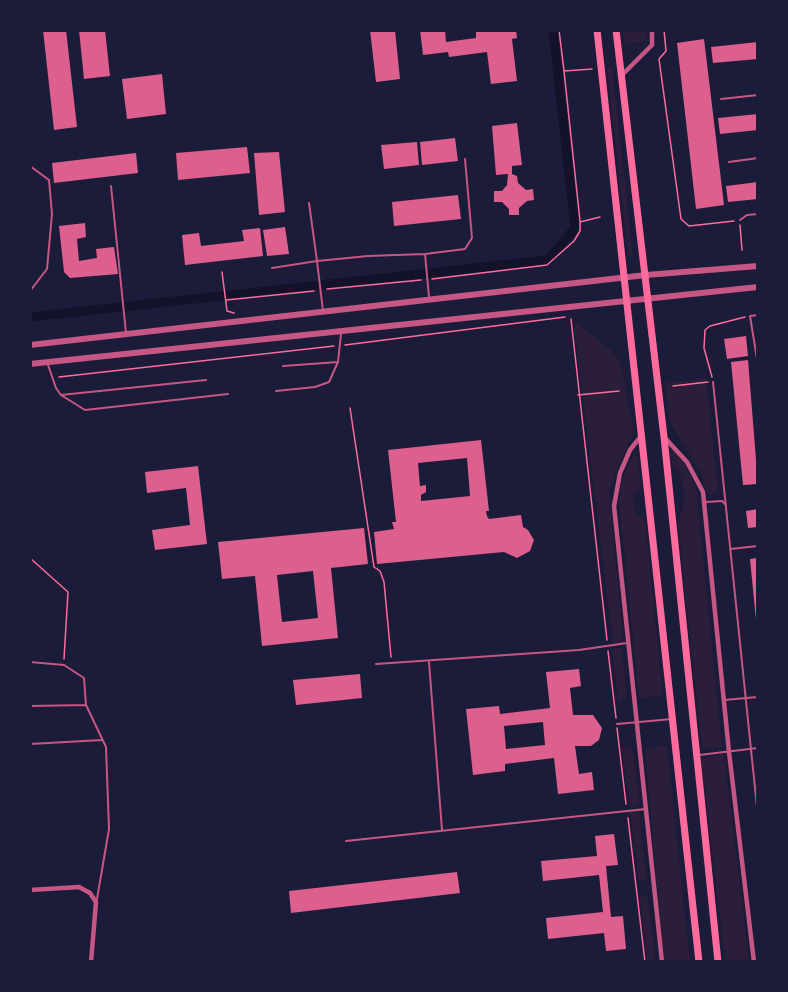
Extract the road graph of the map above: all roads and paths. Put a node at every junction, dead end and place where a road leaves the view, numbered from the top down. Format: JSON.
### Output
{"nodes":[{"id":1,"x":559,"y":30,"type":"edge"},
{"id":2,"x":597,"y":30,"type":"edge"},
{"id":3,"x":616,"y":30,"type":"edge"},
{"id":4,"x":652,"y":30,"type":"edge"},
{"id":5,"x":664,"y":30,"type":"edge"},
{"id":6,"x":727,"y":30,"type":"edge"},
{"id":7,"x":735,"y":30,"type":"edge"},
{"id":8,"x":592,"y":69,"type":"dead end"},
{"id":9,"x":564,"y":71,"type":"junction"},
{"id":10,"x":621,"y":76,"type":"junction"},
{"id":11,"x":758,"y":95,"type":"edge"},
{"id":12,"x":721,"y":99,"type":"dead end"},
{"id":13,"x":758,"y":158,"type":"edge"},
{"id":14,"x":465,"y":159,"type":"dead end"},
{"id":15,"x":729,"y":162,"type":"dead end"},
{"id":16,"x":30,"y":166,"type":"edge"},
{"id":17,"x":111,"y":186,"type":"dead end"},
{"id":18,"x":309,"y":202,"type":"dead end"},
{"id":19,"x":758,"y":214,"type":"edge"},
{"id":20,"x":600,"y":217,"type":"dead end"},
{"id":21,"x":740,"y":220,"type":"junction"},
{"id":22,"x":580,"y":222,"type":"junction"},
{"id":23,"x":742,"y":250,"type":"dead end"},
{"id":24,"x":425,"y":254,"type":"junction"},
{"id":25,"x":317,"y":261,"type":"junction"},
{"id":26,"x":758,"y":266,"type":"edge"},
{"id":27,"x":272,"y":268,"type":"dead end"},
{"id":28,"x":222,"y":272,"type":"dead end"},
{"id":29,"x":646,"y":275,"type":"junction"},
{"id":30,"x":427,"y":278,"type":"junction"},
{"id":31,"x":622,"y":278,"type":"junction"},
{"id":32,"x":758,"y":287,"type":"edge"},
{"id":33,"x":320,"y":290,"type":"junction"},
{"id":34,"x":30,"y":291,"type":"edge"},
{"id":35,"x":648,"y":298,"type":"junction"},
{"id":36,"x":225,"y":300,"type":"junction"},
{"id":37,"x":429,"y":300,"type":"junction"},
{"id":38,"x":625,"y":301,"type":"junction"},
{"id":39,"x":323,"y":312,"type":"junction"},
{"id":40,"x":758,"y":315,"type":"edge"},
{"id":41,"x":750,"y":316,"type":"junction"},
{"id":42,"x":565,"y":317,"type":"dead end"},
{"id":43,"x":238,"y":321,"type":"junction"},
{"id":44,"x":341,"y":331,"type":"junction"},
{"id":45,"x":126,"y":334,"type":"junction"},
{"id":46,"x":30,"y":345,"type":"edge"},
{"id":47,"x":341,"y":345,"type":"junction"},
{"id":48,"x":47,"y":362,"type":"junction"},
{"id":49,"x":339,"y":362,"type":"junction"},
{"id":50,"x":30,"y":364,"type":"edge"},
{"id":51,"x":758,"y":365,"type":"edge"},
{"id":52,"x":283,"y":366,"type":"dead end"},
{"id":53,"x":52,"y":378,"type":"junction"},
{"id":54,"x":206,"y":380,"type":"dead end"},
{"id":55,"x":713,"y":382,"type":"junction"},
{"id":56,"x":673,"y":386,"type":"dead end"},
{"id":57,"x":276,"y":391,"type":"dead end"},
{"id":58,"x":619,"y":391,"type":"dead end"},
{"id":59,"x":228,"y":394,"type":"dead end"},
{"id":60,"x":62,"y":395,"type":"junction"},
{"id":61,"x":578,"y":395,"type":"dead end"},
{"id":62,"x":350,"y":408,"type":"dead end"},
{"id":63,"x":642,"y":435,"type":"junction"},
{"id":64,"x":664,"y":437,"type":"junction"},
{"id":65,"x":704,"y":502,"type":"junction"},
{"id":66,"x":725,"y":504,"type":"junction"},
{"id":67,"x":758,"y":546,"type":"edge"},
{"id":68,"x":730,"y":549,"type":"junction"},
{"id":69,"x":30,"y":558,"type":"edge"},
{"id":70,"x":627,"y":643,"type":"junction"},
{"id":71,"x":30,"y":662,"type":"edge"},
{"id":72,"x":429,"y":662,"type":"junction"},
{"id":73,"x":376,"y":664,"type":"dead end"},
{"id":74,"x":392,"y":664,"type":"junction"},
{"id":75,"x":64,"y":666,"type":"junction"},
{"id":76,"x":758,"y":697,"type":"edge"},
{"id":77,"x":745,"y":698,"type":"junction"},
{"id":78,"x":724,"y":700,"type":"junction"},
{"id":79,"x":86,"y":705,"type":"junction"},
{"id":80,"x":30,"y":706,"type":"edge"},
{"id":81,"x":672,"y":719,"type":"junction"},
{"id":82,"x":636,"y":722,"type":"junction"},
{"id":83,"x":617,"y":724,"type":"dead end"},
{"id":84,"x":103,"y":740,"type":"junction"},
{"id":85,"x":30,"y":744,"type":"edge"},
{"id":86,"x":758,"y":748,"type":"edge"},
{"id":87,"x":750,"y":749,"type":"junction"},
{"id":88,"x":729,"y":752,"type":"junction"},
{"id":89,"x":696,"y":756,"type":"junction"},
{"id":90,"x":645,"y":809,"type":"junction"},
{"id":91,"x":758,"y":817,"type":"edge"},
{"id":92,"x":442,"y":831,"type":"junction"},
{"id":93,"x":346,"y":841,"type":"dead end"},
{"id":94,"x":30,"y":890,"type":"edge"},
{"id":95,"x":96,"y":902,"type":"junction"},
{"id":96,"x":755,"y":960,"type":"edge"},
{"id":97,"x":91,"y":962,"type":"edge"},
{"id":98,"x":662,"y":962,"type":"edge"},
{"id":99,"x":699,"y":962,"type":"edge"},
{"id":100,"x":718,"y":962,"type":"edge"}],
"edges":[{"from":1,"to":9,"type":"path"},
{"from":2,"to":31,"type":"main road"},
{"from":3,"to":10,"type":"main road"},
{"from":4,"to":10,"type":"street"},
{"from":5,"to":21,"type":"path"},
{"from":6,"to":7,"type":"lane"},
{"from":8,"to":9,"type":"path"},
{"from":9,"to":22,"type":"path"},
{"from":10,"to":29,"type":"main road"},
{"from":11,"to":12,"type":"lane"},
{"from":13,"to":15,"type":"lane"},
{"from":14,"to":24,"type":"lane"},
{"from":16,"to":34,"type":"lane"},
{"from":17,"to":45,"type":"lane"},
{"from":18,"to":25,"type":"lane"},
{"from":19,"to":21,"type":"lane"},
{"from":20,"to":22,"type":"path"},
{"from":21,"to":23,"type":"path"},
{"from":22,"to":30,"type":"path"},
{"from":24,"to":25,"type":"lane"},
{"from":24,"to":30,"type":"lane"},
{"from":25,"to":27,"type":"lane"},
{"from":25,"to":33,"type":"lane"},
{"from":26,"to":29,"type":"street"},
{"from":28,"to":36,"type":"path"},
{"from":29,"to":31,"type":"street"},
{"from":29,"to":35,"type":"main road"},
{"from":30,"to":33,"type":"path"},
{"from":30,"to":37,"type":"lane"},
{"from":31,"to":37,"type":"street"},
{"from":31,"to":38,"type":"main road"},
{"from":32,"to":35,"type":"street"},
{"from":33,"to":36,"type":"path"},
{"from":33,"to":39,"type":"lane"},
{"from":35,"to":38,"type":"street"},
{"from":35,"to":64,"type":"main road"},
{"from":36,"to":43,"type":"path"},
{"from":37,"to":39,"type":"street"},
{"from":38,"to":44,"type":"street"},
{"from":38,"to":63,"type":"main road"},
{"from":39,"to":43,"type":"street"},
{"from":40,"to":41,"type":"lane"},
{"from":41,"to":51,"type":"lane"},
{"from":41,"to":55,"type":"path"},
{"from":42,"to":47,"type":"path"},
{"from":43,"to":45,"type":"street"},
{"from":44,"to":47,"type":"lane"},
{"from":44,"to":48,"type":"street"},
{"from":45,"to":46,"type":"street"},
{"from":47,"to":49,"type":"lane"},
{"from":47,"to":53,"type":"path"},
{"from":48,"to":50,"type":"street"},
{"from":48,"to":53,"type":"lane"},
{"from":49,"to":52,"type":"lane"},
{"from":49,"to":57,"type":"lane"},
{"from":53,"to":60,"type":"lane"},
{"from":54,"to":60,"type":"lane"},
{"from":55,"to":56,"type":"path"},
{"from":55,"to":66,"type":"lane"},
{"from":58,"to":61,"type":"path"},
{"from":59,"to":60,"type":"lane"},
{"from":62,"to":74,"type":"path"},
{"from":63,"to":70,"type":"street"},
{"from":63,"to":81,"type":"main road"},
{"from":64,"to":65,"type":"street"},
{"from":64,"to":89,"type":"main road"},
{"from":65,"to":66,"type":"lane"},
{"from":65,"to":78,"type":"street"},
{"from":66,"to":68,"type":"lane"},
{"from":67,"to":68,"type":"lane"},
{"from":68,"to":77,"type":"lane"},
{"from":69,"to":75,"type":"path"},
{"from":70,"to":72,"type":"lane"},
{"from":70,"to":82,"type":"street"},
{"from":71,"to":75,"type":"lane"},
{"from":72,"to":74,"type":"lane"},
{"from":72,"to":92,"type":"lane"},
{"from":73,"to":74,"type":"lane"},
{"from":75,"to":79,"type":"lane"},
{"from":76,"to":77,"type":"lane"},
{"from":77,"to":78,"type":"lane"},
{"from":77,"to":87,"type":"lane"},
{"from":78,"to":88,"type":"street"},
{"from":79,"to":80,"type":"lane"},
{"from":79,"to":84,"type":"lane"},
{"from":81,"to":82,"type":"lane"},
{"from":81,"to":99,"type":"main road"},
{"from":82,"to":83,"type":"lane"},
{"from":82,"to":90,"type":"street"},
{"from":84,"to":85,"type":"lane"},
{"from":84,"to":95,"type":"lane"},
{"from":86,"to":87,"type":"lane"},
{"from":87,"to":88,"type":"lane"},
{"from":87,"to":91,"type":"lane"},
{"from":88,"to":89,"type":"lane"},
{"from":88,"to":96,"type":"street"},
{"from":89,"to":100,"type":"main road"},
{"from":90,"to":92,"type":"lane"},
{"from":90,"to":98,"type":"street"},
{"from":92,"to":93,"type":"lane"},
{"from":94,"to":95,"type":"street"},
{"from":95,"to":97,"type":"street"}]}
